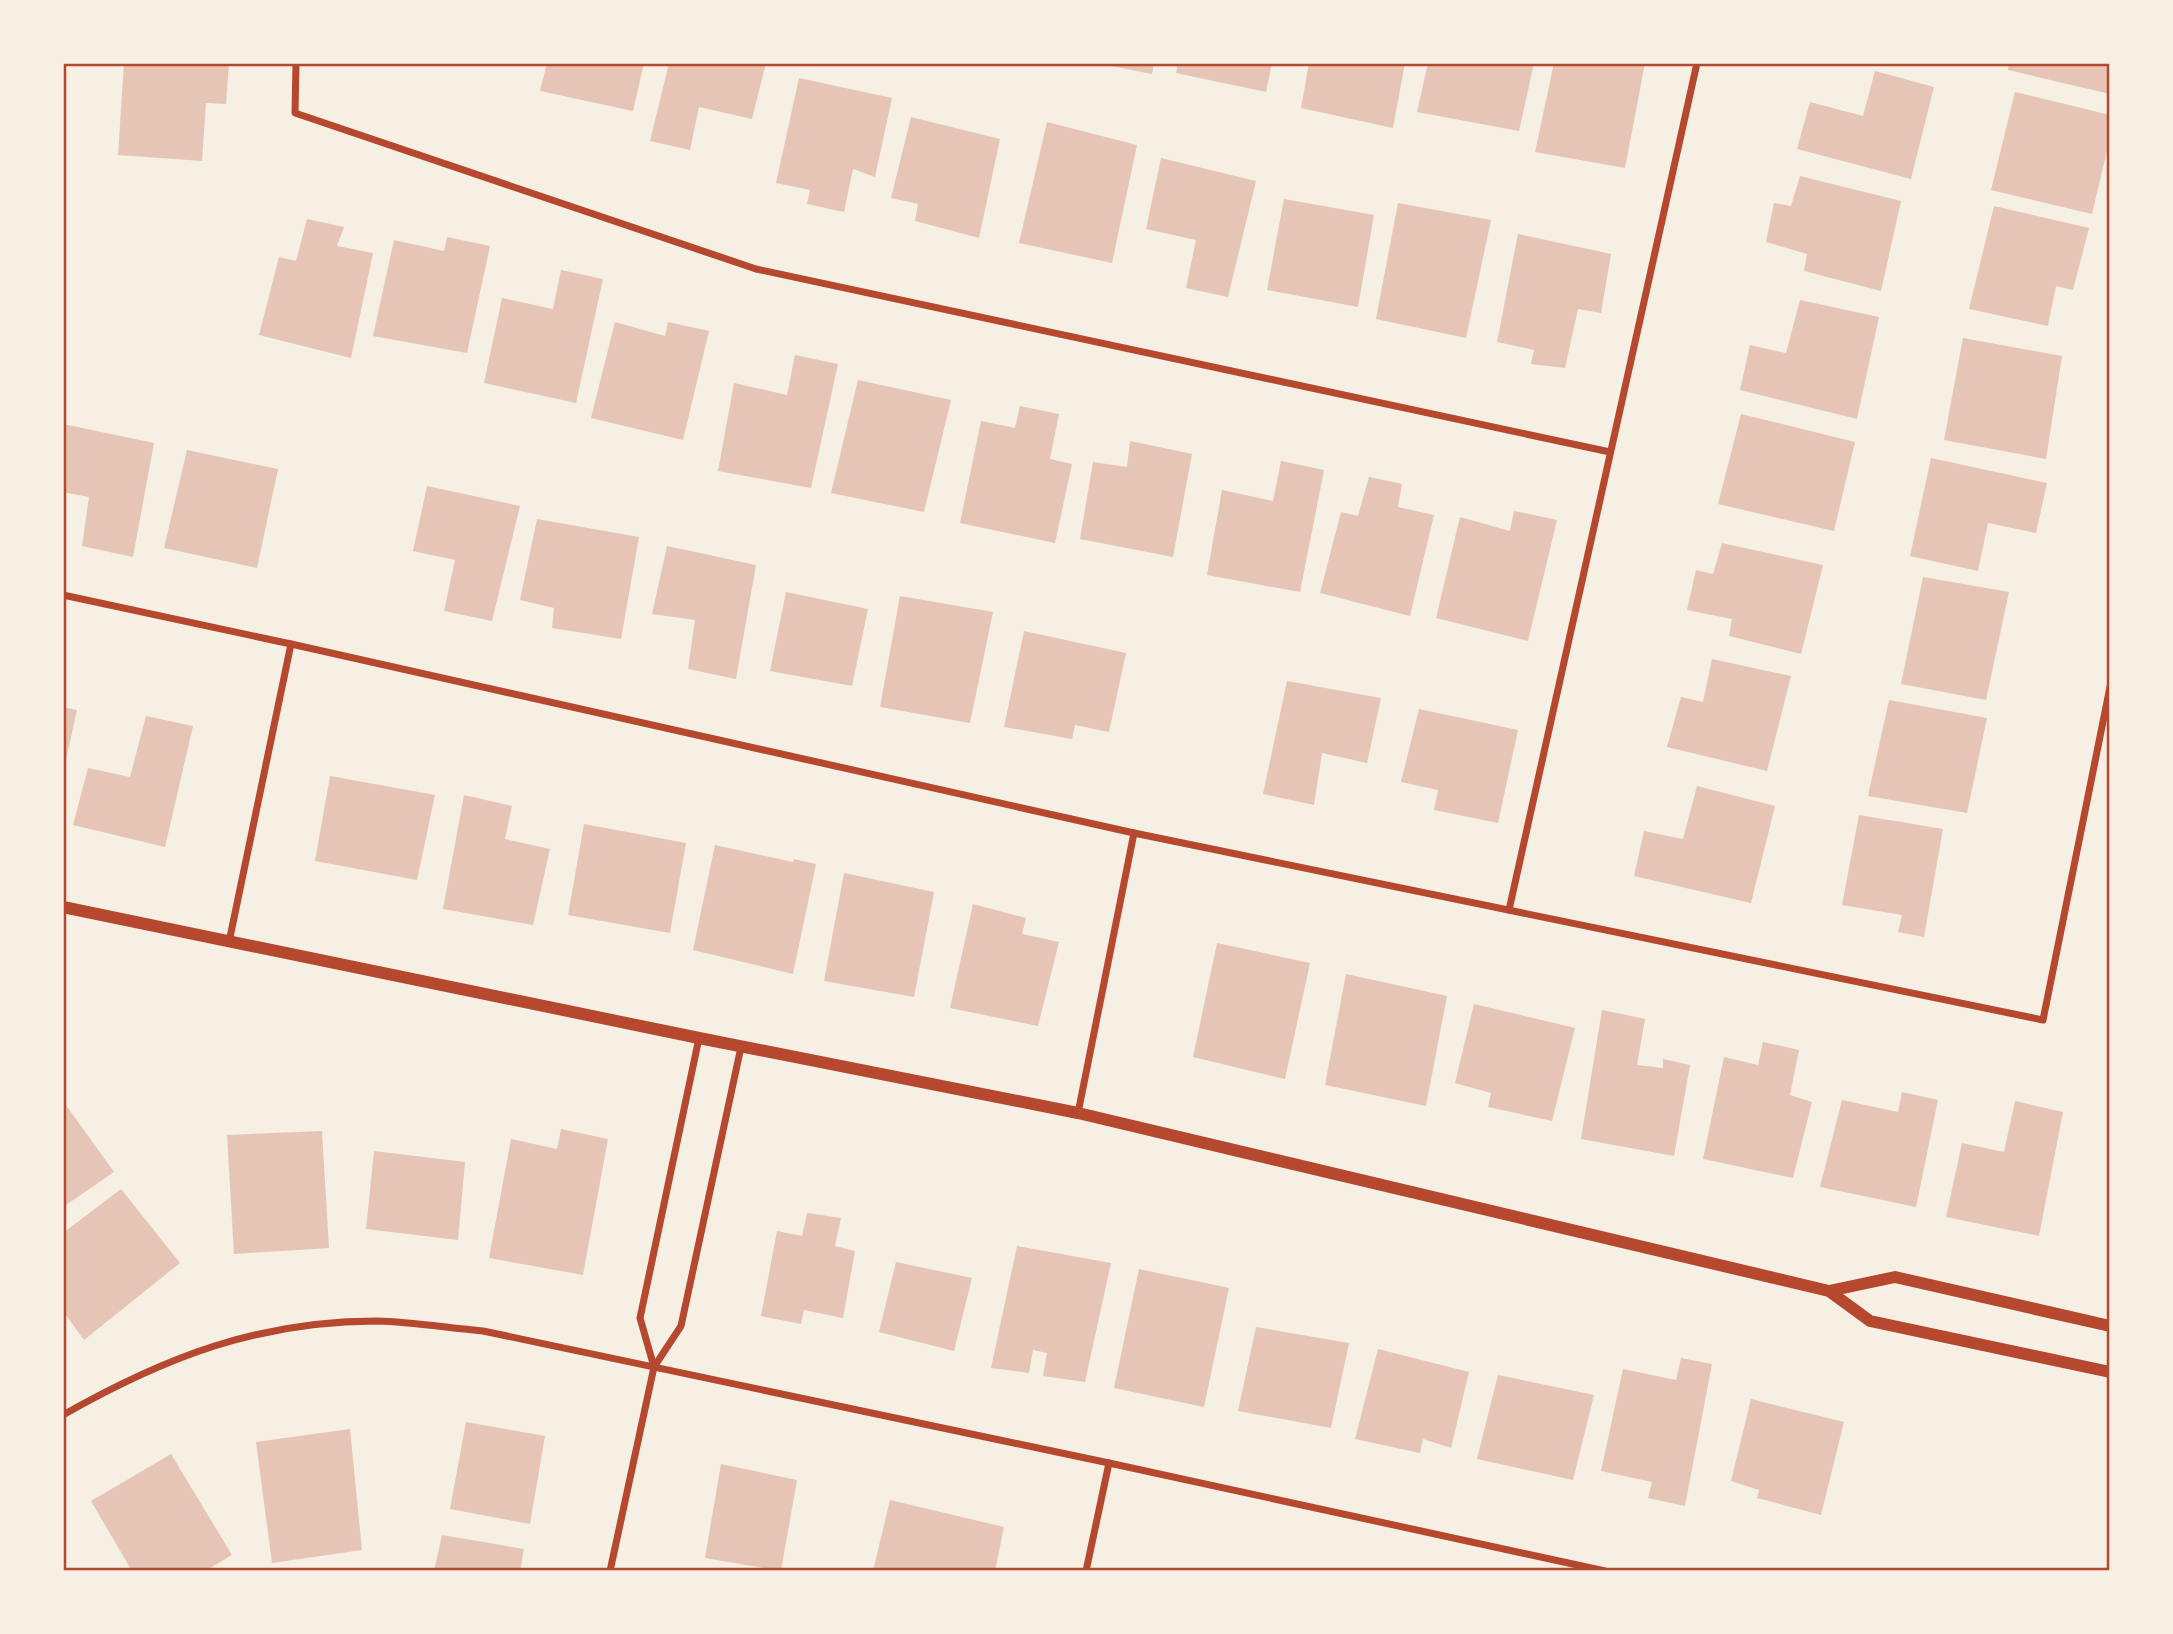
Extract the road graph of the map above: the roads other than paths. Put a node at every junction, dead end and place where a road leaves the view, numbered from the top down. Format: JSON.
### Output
{"nodes":[{"id":1,"x":296,"y":63,"type":"edge"},
{"id":2,"x":1698,"y":63,"type":"edge"},
{"id":3,"x":1610,"y":452,"type":"junction"},
{"id":4,"x":63,"y":595,"type":"edge"},
{"id":5,"x":291,"y":644,"type":"junction"},
{"id":6,"x":2110,"y":687,"type":"edge"},
{"id":7,"x":1134,"y":833,"type":"junction"},
{"id":8,"x":63,"y":907,"type":"edge"},
{"id":9,"x":1509,"y":910,"type":"junction"},
{"id":10,"x":229,"y":942,"type":"junction"},
{"id":11,"x":699,"y":1038,"type":"junction"},
{"id":12,"x":741,"y":1047,"type":"junction"},
{"id":13,"x":1078,"y":1113,"type":"junction"},
{"id":14,"x":1829,"y":1291,"type":"junction"},
{"id":15,"x":2110,"y":1326,"type":"edge"},
{"id":16,"x":654,"y":1367,"type":"junction"},
{"id":17,"x":2110,"y":1372,"type":"edge"},
{"id":18,"x":63,"y":1415,"type":"edge"},
{"id":19,"x":1109,"y":1463,"type":"junction"},
{"id":20,"x":610,"y":1571,"type":"edge"},
{"id":21,"x":1086,"y":1571,"type":"edge"},
{"id":22,"x":1605,"y":1571,"type":"edge"}],
"edges":[{"from":1,"to":3,"type":"street"},
{"from":2,"to":3,"type":"street"},
{"from":3,"to":9,"type":"street"},
{"from":4,"to":5,"type":"street"},
{"from":5,"to":7,"type":"street"},
{"from":5,"to":10,"type":"street"},
{"from":6,"to":9,"type":"street"},
{"from":7,"to":9,"type":"street"},
{"from":7,"to":13,"type":"street"},
{"from":8,"to":10,"type":"street"},
{"from":10,"to":11,"type":"street"},
{"from":11,"to":12,"type":"street"},
{"from":11,"to":16,"type":"street"},
{"from":12,"to":13,"type":"street"},
{"from":12,"to":16,"type":"street"},
{"from":13,"to":14,"type":"street"},
{"from":14,"to":15,"type":"street"},
{"from":14,"to":17,"type":"street"},
{"from":16,"to":18,"type":"street"},
{"from":16,"to":19,"type":"street"},
{"from":16,"to":20,"type":"street"},
{"from":19,"to":21,"type":"street"},
{"from":19,"to":22,"type":"street"}]}
